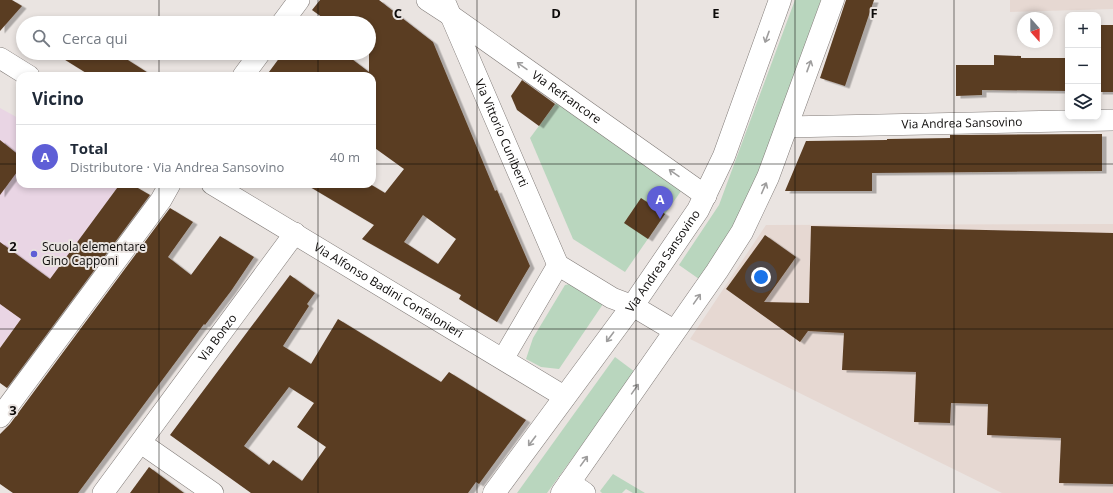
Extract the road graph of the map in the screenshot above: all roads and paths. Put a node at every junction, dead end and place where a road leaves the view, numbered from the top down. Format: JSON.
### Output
{"nodes":[{"id":1,"x":299,"y":0,"type":"edge"},
{"id":2,"x":427,"y":0,"type":"edge"},
{"id":3,"x":780,"y":0,"type":"edge"},
{"id":4,"x":833,"y":0,"type":"edge"},
{"id":5,"x":447,"y":8,"type":"edge"},
{"id":6,"x":287,"y":16,"type":"edge"},
{"id":7,"x":0,"y":58,"type":"edge"},
{"id":8,"x":255,"y":60,"type":"edge"},
{"id":9,"x":23,"y":72,"type":"edge"},
{"id":10,"x":246,"y":72,"type":"edge"},
{"id":11,"x":1113,"y":120,"type":"edge"},
{"id":12,"x":787,"y":127,"type":"junction"},
{"id":13,"x":168,"y":188,"type":"edge"},
{"id":14,"x":219,"y":188,"type":"edge"},
{"id":15,"x":706,"y":196,"type":"junction"},
{"id":16,"x":295,"y":233,"type":"junction"},
{"id":17,"x":558,"y":266,"type":"junction"},
{"id":18,"x":633,"y":306,"type":"junction"},
{"id":19,"x":675,"y":331,"type":"junction"},
{"id":20,"x":503,"y":359,"type":"junction"},
{"id":21,"x":565,"y":397,"type":"junction"},
{"id":22,"x":0,"y":417,"type":"edge"},
{"id":23,"x":141,"y":443,"type":"junction"},
{"id":24,"x":572,"y":489,"type":"edge"},
{"id":25,"x":103,"y":493,"type":"edge"},
{"id":26,"x":213,"y":493,"type":"edge"},
{"id":27,"x":494,"y":493,"type":"edge"}],
"edges":[{"from":1,"to":6,"type":"street"},
{"from":2,"to":5,"type":"street","name":"Via Refrancore"},
{"from":3,"to":15,"type":"main road","name":"Via Andrea Sansovino","one_way":true},
{"from":12,"to":4,"type":"main road","one_way":true},
{"from":15,"to":5,"type":"street","name":"Via Refrancore","one_way":true},
{"from":5,"to":17,"type":"street","name":"Via Vittorio Cuniberti"},
{"from":7,"to":9,"type":"street"},
{"from":8,"to":10,"type":"street"},
{"from":11,"to":12,"type":"street","name":"Via Andrea Sansovino"},
{"from":19,"to":12,"type":"main road","one_way":true},
{"from":13,"to":22,"type":"street"},
{"from":14,"to":16,"type":"street","name":"Via Alfonso Badini Confalonieri"},
{"from":15,"to":18,"type":"main road","name":"Via Andrea Sansovino"},
{"from":16,"to":20,"type":"street","name":"Via Alfonso Badini Confalonieri"},
{"from":16,"to":23,"type":"street","name":"Via Bonzo"},
{"from":17,"to":18,"type":"street"},
{"from":17,"to":20,"type":"street"},
{"from":18,"to":19,"type":"street"},
{"from":18,"to":21,"type":"main road","name":"Via Andrea Sansovino","one_way":true},
{"from":24,"to":19,"type":"main road","one_way":true},
{"from":20,"to":21,"type":"street","name":"Via Alfonso Badini Confalonieri"},
{"from":21,"to":27,"type":"main road","name":"Via Andrea Sansovino","one_way":true},
{"from":23,"to":25,"type":"street","name":"Via Bonzo"},
{"from":23,"to":26,"type":"street"}]}
